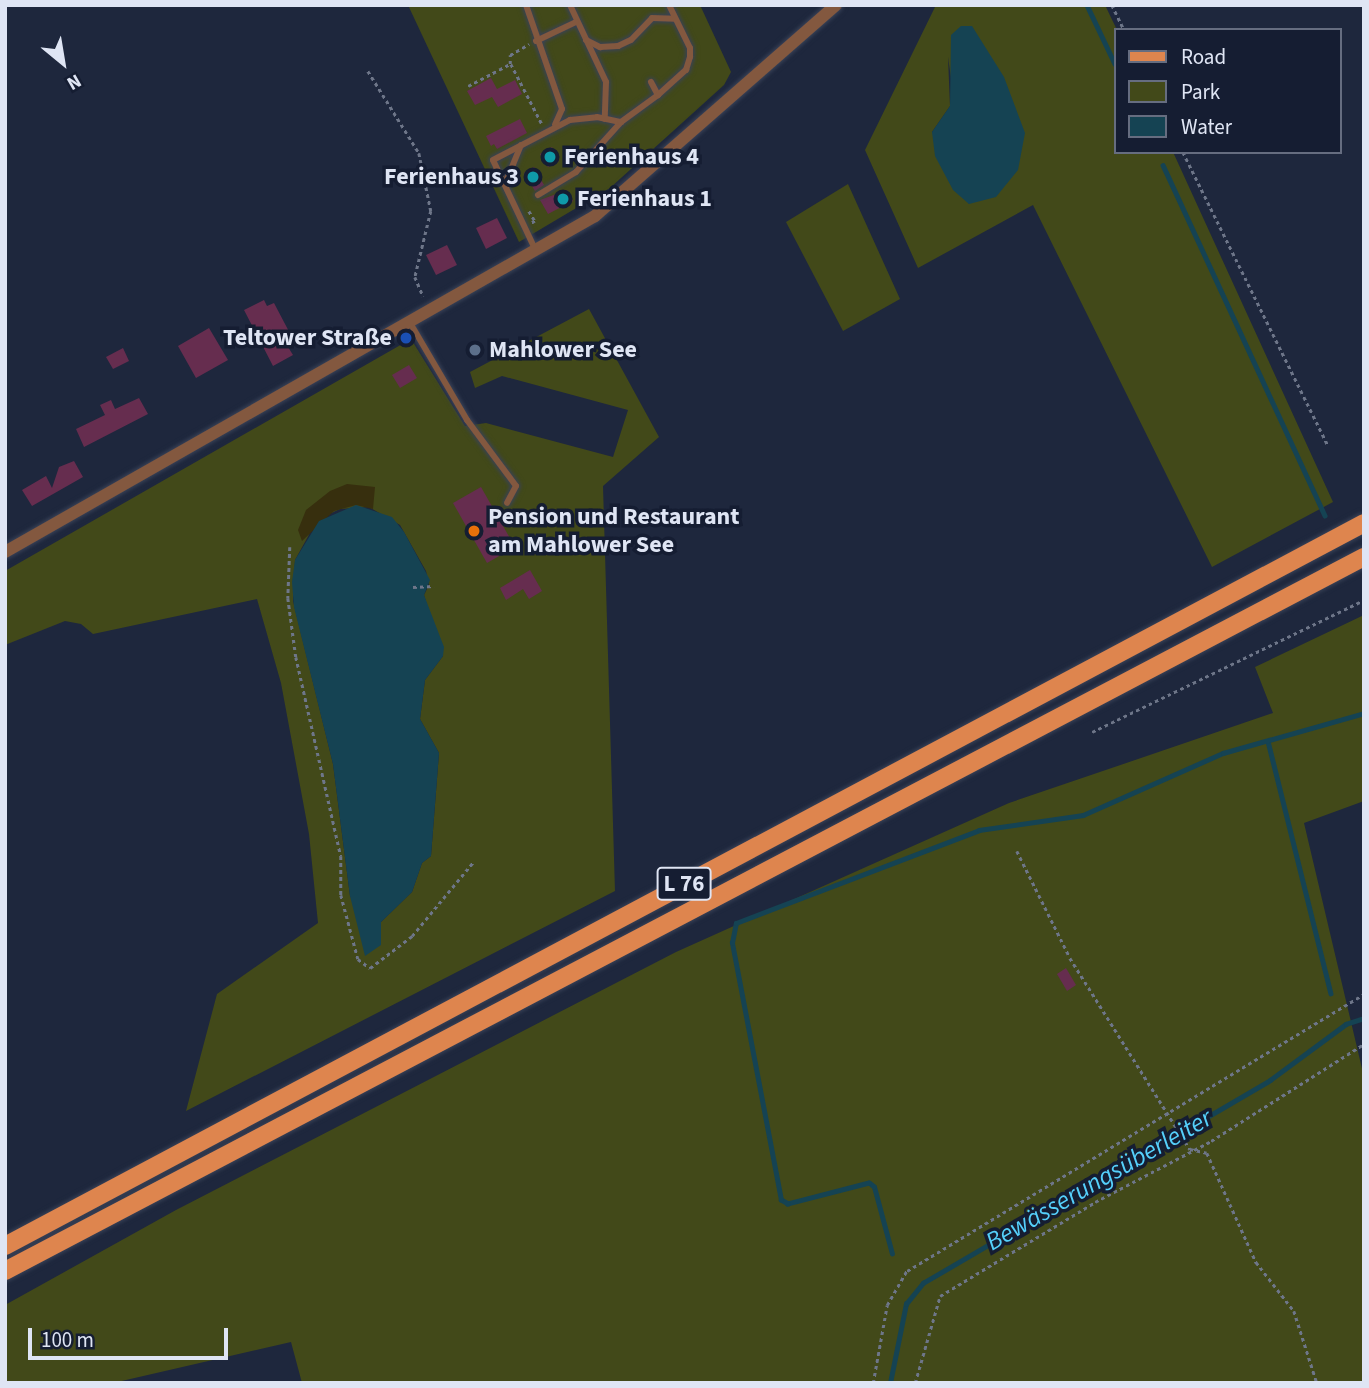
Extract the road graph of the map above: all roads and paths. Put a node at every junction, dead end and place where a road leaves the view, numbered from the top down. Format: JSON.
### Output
{"nodes":[{"id":1,"x":526,"y":5,"type":"edge"},
{"id":2,"x":570,"y":5,"type":"edge"},
{"id":3,"x":669,"y":5,"type":"edge"},
{"id":4,"x":836,"y":5,"type":"edge"},
{"id":5,"x":1112,"y":5,"type":"edge"},
{"id":6,"x":675,"y":19,"type":"junction"},
{"id":7,"x":576,"y":22,"type":"junction"},
{"id":8,"x":1123,"y":28,"type":"edge"},
{"id":9,"x":586,"y":40,"type":"junction"},
{"id":10,"x":536,"y":41,"type":"junction"},
{"id":11,"x":510,"y":64,"type":"junction"},
{"id":12,"x":368,"y":71,"type":"dead end"},
{"id":13,"x":651,"y":82,"type":"dead end"},
{"id":14,"x":468,"y":86,"type":"dead end"},
{"id":15,"x":658,"y":95,"type":"junction"},
{"id":16,"x":605,"y":119,"type":"junction"},
{"id":17,"x":621,"y":122,"type":"junction"},
{"id":18,"x":542,"y":124,"type":"dead end"},
{"id":19,"x":555,"y":125,"type":"junction"},
{"id":20,"x":521,"y":145,"type":"junction"},
{"id":21,"x":1184,"y":154,"type":"edge"},
{"id":22,"x":505,"y":184,"type":"junction"},
{"id":23,"x":538,"y":195,"type":"dead end"},
{"id":24,"x":536,"y":252,"type":"junction"},
{"id":25,"x":423,"y":296,"type":"dead end"},
{"id":26,"x":409,"y":321,"type":"junction"},
{"id":27,"x":1328,"y":445,"type":"dead end"},
{"id":28,"x":506,"y":503,"type":"dead end"},
{"id":29,"x":1364,"y":523,"type":"edge"},
{"id":30,"x":290,"y":547,"type":"dead end"},
{"id":31,"x":5,"y":552,"type":"edge"},
{"id":32,"x":1364,"y":557,"type":"edge"},
{"id":33,"x":434,"y":586,"type":"dead end"},
{"id":34,"x":413,"y":587,"type":"dead end"},
{"id":35,"x":1364,"y":600,"type":"edge"},
{"id":36,"x":1092,"y":732,"type":"dead end"},
{"id":37,"x":1017,"y":851,"type":"dead end"},
{"id":38,"x":474,"y":861,"type":"dead end"},
{"id":39,"x":1364,"y":994,"type":"edge"},
{"id":40,"x":1364,"y":1044,"type":"edge"},
{"id":41,"x":1167,"y":1113,"type":"junction"},
{"id":42,"x":1190,"y":1149,"type":"junction"},
{"id":43,"x":5,"y":1246,"type":"edge"},
{"id":44,"x":5,"y":1270,"type":"edge"},
{"id":45,"x":873,"y":1383,"type":"edge"},
{"id":46,"x":915,"y":1383,"type":"edge"},
{"id":47,"x":1317,"y":1383,"type":"edge"}],
"edges":[{"from":1,"to":10,"type":"lane"},
{"from":2,"to":7,"type":"lane"},
{"from":3,"to":6,"type":"lane"},
{"from":4,"to":24,"type":"street"},
{"from":5,"to":8,"type":"path"},
{"from":6,"to":9,"type":"lane"},
{"from":6,"to":15,"type":"lane"},
{"from":7,"to":9,"type":"lane"},
{"from":7,"to":10,"type":"lane"},
{"from":9,"to":16,"type":"lane"},
{"from":10,"to":11,"type":"path"},
{"from":10,"to":19,"type":"lane"},
{"from":11,"to":14,"type":"path"},
{"from":11,"to":18,"type":"path"},
{"from":12,"to":25,"type":"path"},
{"from":13,"to":15,"type":"lane"},
{"from":15,"to":17,"type":"lane"},
{"from":16,"to":17,"type":"lane"},
{"from":16,"to":19,"type":"lane"},
{"from":17,"to":23,"type":"lane"},
{"from":19,"to":20,"type":"lane"},
{"from":20,"to":22,"type":"lane"},
{"from":20,"to":22,"type":"lane"},
{"from":21,"to":27,"type":"path"},
{"from":22,"to":24,"type":"lane"},
{"from":24,"to":26,"type":"street"},
{"from":26,"to":28,"type":"lane"},
{"from":26,"to":31,"type":"street"},
{"from":29,"to":43,"type":"main road","number":"L 76"},
{"from":30,"to":38,"type":"path"},
{"from":32,"to":44,"type":"main road","number":"L 76"},
{"from":33,"to":34,"type":"path"},
{"from":35,"to":36,"type":"path"},
{"from":37,"to":41,"type":"path"},
{"from":39,"to":41,"type":"path"},
{"from":40,"to":42,"type":"path"},
{"from":41,"to":42,"type":"path"},
{"from":41,"to":45,"type":"path"},
{"from":42,"to":46,"type":"path"},
{"from":42,"to":47,"type":"path"}]}
